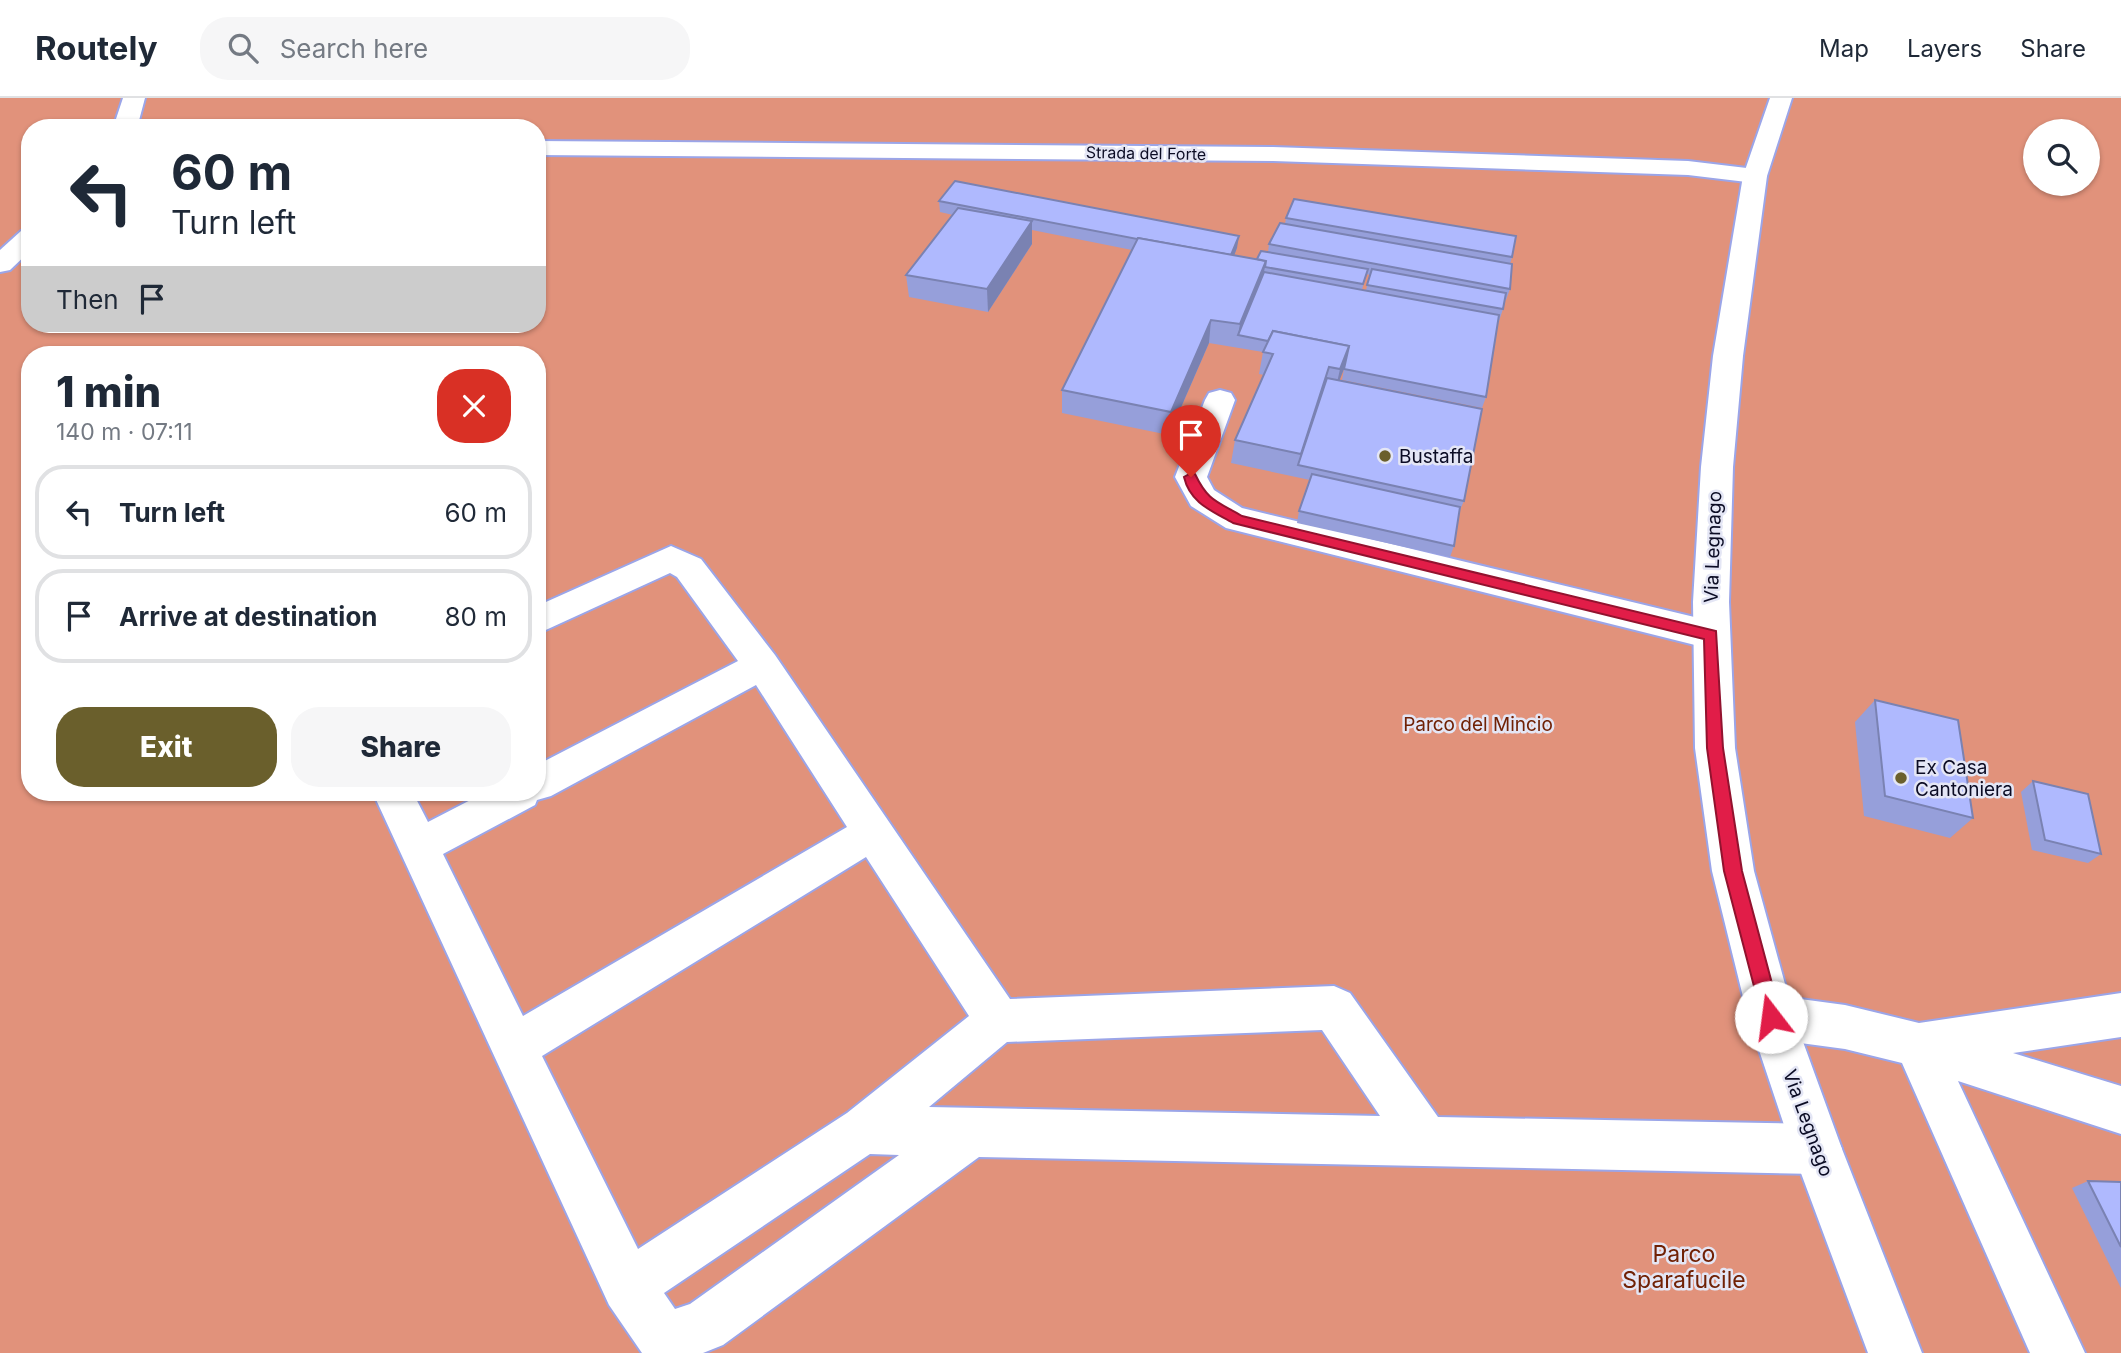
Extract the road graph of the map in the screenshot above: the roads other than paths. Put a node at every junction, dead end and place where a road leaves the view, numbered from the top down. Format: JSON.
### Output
{"nodes":[{"id":1,"x":134,"y":98,"type":"edge"},
{"id":2,"x":1781,"y":98,"type":"edge"},
{"id":3,"x":128,"y":119,"type":"edge"},
{"id":4,"x":546,"y":148,"type":"edge"},
{"id":5,"x":1755,"y":176,"type":"junction"},
{"id":6,"x":21,"y":245,"type":"edge"},
{"id":7,"x":0,"y":264,"type":"edge"},
{"id":8,"x":1220,"y":400,"type":"dead end"},
{"id":9,"x":546,"y":617,"type":"edge"},
{"id":10,"x":1711,"y":635,"type":"junction"},
{"id":11,"x":762,"y":665,"type":"junction"},
{"id":12,"x":546,"y":779,"type":"edge"},
{"id":13,"x":397,"y":801,"type":"edge"},
{"id":14,"x":506,"y":801,"type":"edge"},
{"id":15,"x":873,"y":832,"type":"junction"},
{"id":16,"x":419,"y":847,"type":"junction"},
{"id":17,"x":2121,"y":1016,"type":"edge"},
{"id":18,"x":1771,"y":1017,"type":"junction"},
{"id":19,"x":998,"y":1021,"type":"junction"},
{"id":20,"x":1917,"y":1045,"type":"junction"},
{"id":21,"x":514,"y":1046,"type":"junction"},
{"id":22,"x":2121,"y":1110,"type":"edge"},
{"id":23,"x":864,"y":1130,"type":"junction"},
{"id":24,"x":971,"y":1133,"type":"junction"},
{"id":25,"x":1426,"y":1142,"type":"junction"},
{"id":26,"x":1817,"y":1149,"type":"junction"},
{"id":27,"x":628,"y":1286,"type":"junction"},
{"id":28,"x":1895,"y":1353,"type":"edge"},
{"id":29,"x":2058,"y":1353,"type":"edge"}],
"edges":[{"from":1,"to":3,"type":"street"},
{"from":2,"to":5,"type":"street","name":"Via Legnago"},
{"from":4,"to":5,"type":"street","name":"Strada del Forte"},
{"from":5,"to":10,"type":"street","name":"Via Legnago"},
{"from":6,"to":7,"type":"street"},
{"from":8,"to":10,"type":"street"},
{"from":9,"to":11,"type":"street"},
{"from":10,"to":18,"type":"street","name":"Via Legnago"},
{"from":11,"to":12,"type":"street"},
{"from":11,"to":15,"type":"street"},
{"from":13,"to":16,"type":"street"},
{"from":14,"to":16,"type":"street"},
{"from":15,"to":19,"type":"street"},
{"from":15,"to":21,"type":"street"},
{"from":16,"to":21,"type":"street"},
{"from":17,"to":20,"type":"street"},
{"from":18,"to":20,"type":"street"},
{"from":18,"to":26,"type":"street","name":"Via Legnago"},
{"from":19,"to":23,"type":"street"},
{"from":19,"to":25,"type":"street"},
{"from":20,"to":22,"type":"street"},
{"from":20,"to":29,"type":"street"},
{"from":21,"to":27,"type":"street"},
{"from":23,"to":24,"type":"street"},
{"from":23,"to":27,"type":"street"},
{"from":24,"to":25,"type":"street"},
{"from":24,"to":27,"type":"street"},
{"from":25,"to":26,"type":"street"},
{"from":26,"to":28,"type":"street","name":"Via Legnago"}]}
